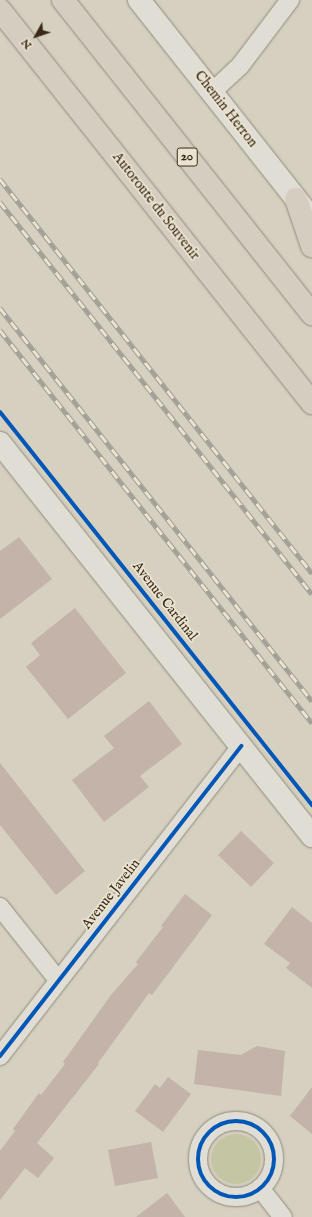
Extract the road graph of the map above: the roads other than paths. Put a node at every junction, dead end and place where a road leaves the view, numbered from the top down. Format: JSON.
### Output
{"nodes":[{"id":1,"x":63,"y":0,"type":"edge"},
{"id":2,"x":139,"y":0,"type":"edge"},
{"id":3,"x":290,"y":0,"type":"edge"},
{"id":4,"x":0,"y":10,"type":"edge"},
{"id":5,"x":212,"y":92,"type":"junction"},
{"id":6,"x":296,"y":199,"type":"junction"},
{"id":7,"x":312,"y":219,"type":"edge"},
{"id":8,"x":312,"y":246,"type":"edge"},
{"id":9,"x":312,"y":314,"type":"edge"},
{"id":10,"x":312,"y":403,"type":"edge"},
{"id":11,"x":0,"y":443,"type":"edge"},
{"id":12,"x":241,"y":746,"type":"junction"},
{"id":13,"x":312,"y":836,"type":"edge"},
{"id":14,"x":0,"y":908,"type":"edge"},
{"id":15,"x":58,"y":980,"type":"junction"},
{"id":16,"x":0,"y":1056,"type":"edge"},
{"id":17,"x":260,"y":1188,"type":"junction"},
{"id":18,"x":283,"y":1217,"type":"edge"}],
"edges":[{"from":1,"to":9,"type":"highway","number":"20"},
{"from":2,"to":5,"type":"main road","name":"Chemin Herron"},
{"from":3,"to":5,"type":"street"},
{"from":4,"to":10,"type":"highway","name":"Autoroute du Souvenir"},
{"from":5,"to":6,"type":"main road","name":"Chemin Herron"},
{"from":6,"to":7,"type":"main road","name":"Chemin Herron"},
{"from":6,"to":8,"type":"highway"},
{"from":11,"to":12,"type":"main road"},
{"from":12,"to":13,"type":"main road"},
{"from":12,"to":15,"type":"street","name":"Avenue Javelin"},
{"from":14,"to":15,"type":"street"},
{"from":15,"to":16,"type":"street","name":"Avenue Javelin"},
{"from":17,"to":17,"type":"street"},
{"from":17,"to":18,"type":"street"}]}
